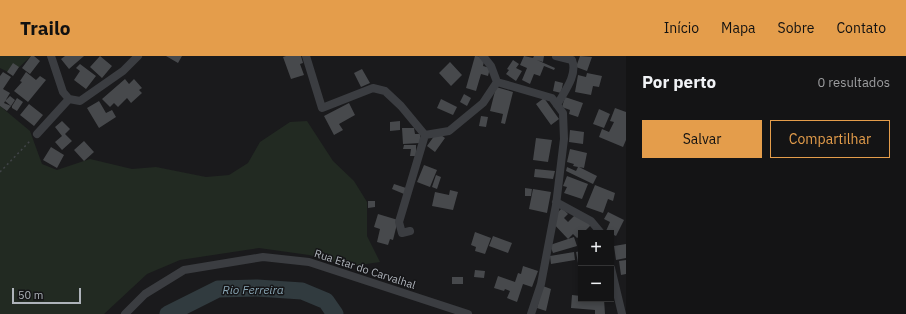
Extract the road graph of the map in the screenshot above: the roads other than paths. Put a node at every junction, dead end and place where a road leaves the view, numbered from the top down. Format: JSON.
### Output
{"nodes":[{"id":1,"x":51,"y":56,"type":"edge"},
{"id":2,"x":138,"y":56,"type":"edge"},
{"id":3,"x":306,"y":56,"type":"edge"},
{"id":4,"x":484,"y":56,"type":"edge"},
{"id":5,"x":556,"y":56,"type":"edge"},
{"id":6,"x":497,"y":82,"type":"junction"},
{"id":7,"x":69,"y":99,"type":"junction"},
{"id":8,"x":557,"y":105,"type":"junction"},
{"id":9,"x":37,"y":134,"type":"road end"},
{"id":10,"x":425,"y":135,"type":"junction"},
{"id":11,"x":556,"y":202,"type":"junction"},
{"id":12,"x":598,"y":230,"type":"edge"},
{"id":13,"x":410,"y":231,"type":"dead end"},
{"id":14,"x":614,"y":281,"type":"edge"},
{"id":15,"x":125,"y":314,"type":"edge"},
{"id":16,"x":468,"y":314,"type":"edge"},
{"id":17,"x":531,"y":314,"type":"edge"},
{"id":18,"x":622,"y":314,"type":"edge"}],
"edges":[{"from":1,"to":7,"type":"street"},
{"from":2,"to":7,"type":"street"},
{"from":3,"to":10,"type":"street"},
{"from":4,"to":6,"type":"street"},
{"from":5,"to":8,"type":"street"},
{"from":6,"to":8,"type":"street"},
{"from":6,"to":10,"type":"street"},
{"from":7,"to":9,"type":"street"},
{"from":8,"to":11,"type":"street"},
{"from":10,"to":13,"type":"street"},
{"from":11,"to":12,"type":"street"},
{"from":11,"to":17,"type":"street"},
{"from":14,"to":18,"type":"street"},
{"from":15,"to":16,"type":"street","name":"Rua Etar do Carvalhal"}]}
